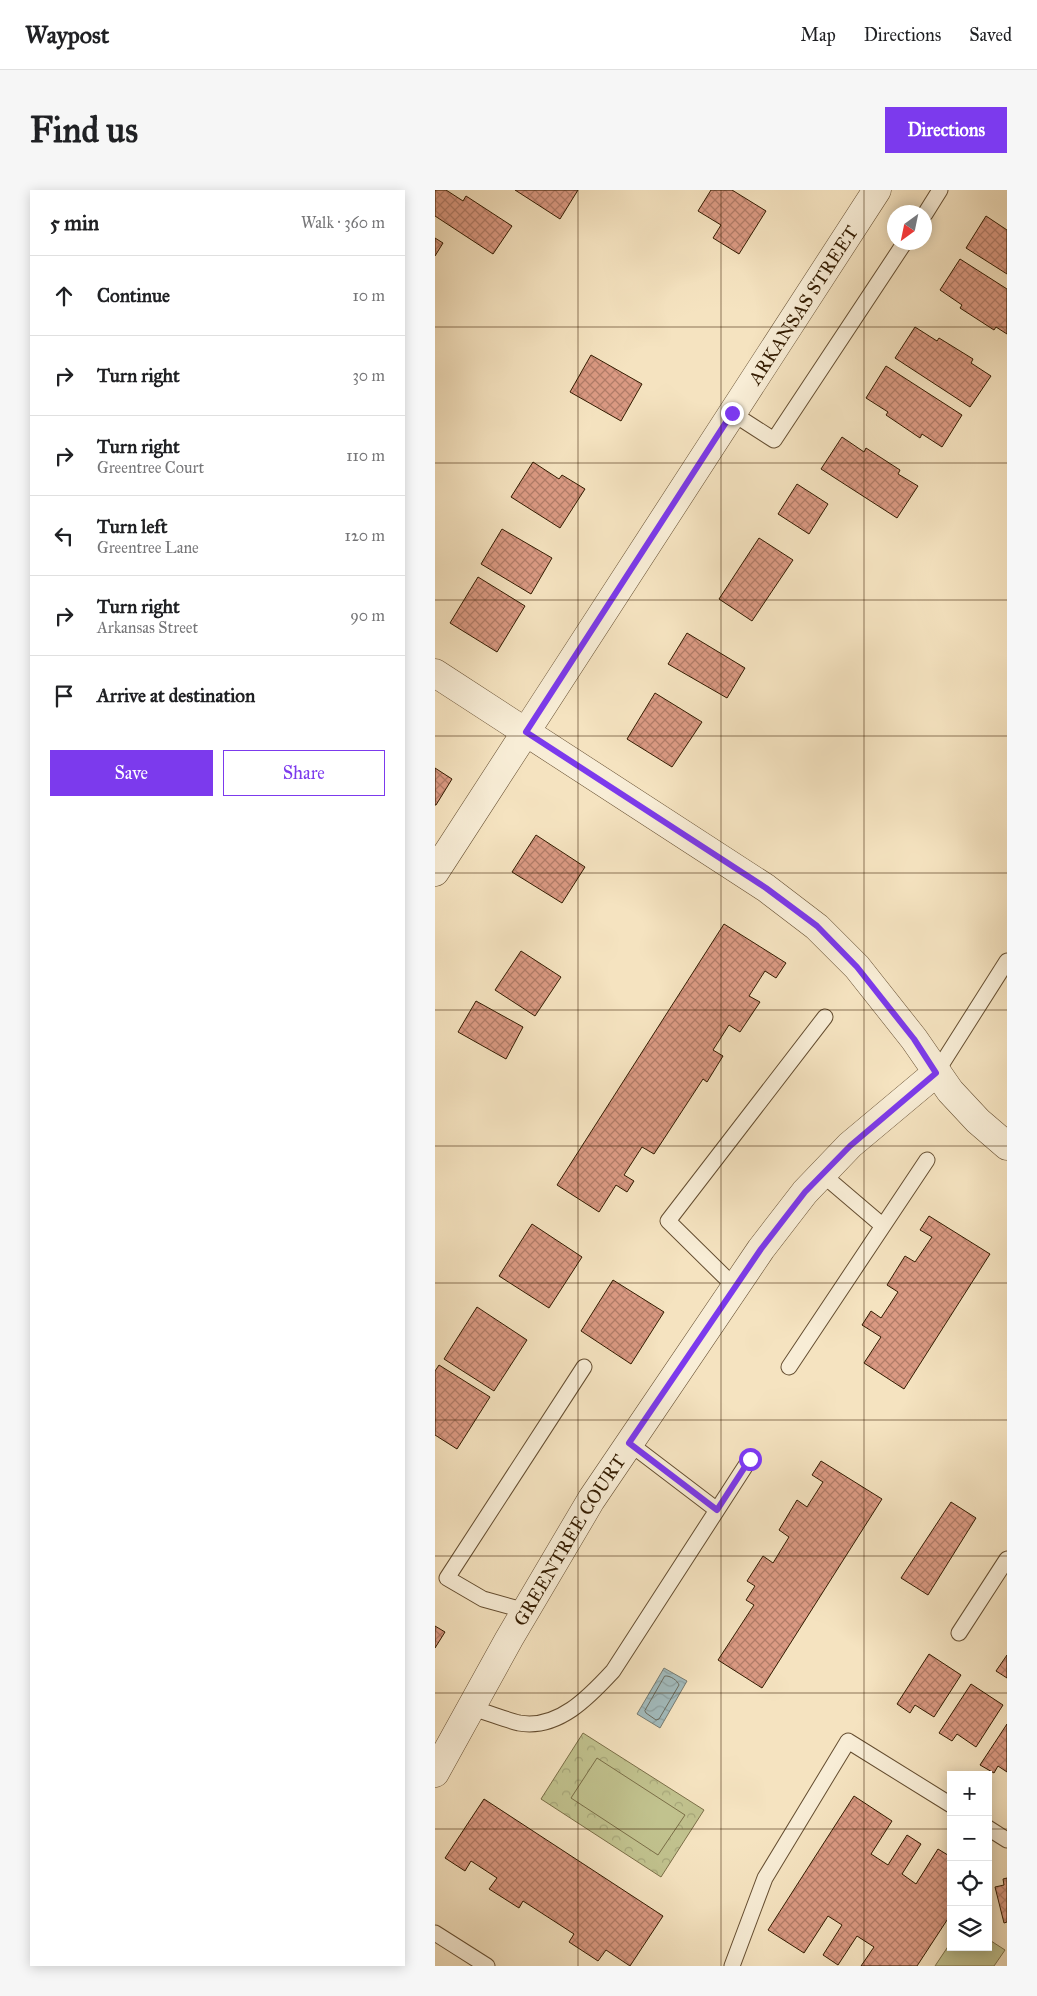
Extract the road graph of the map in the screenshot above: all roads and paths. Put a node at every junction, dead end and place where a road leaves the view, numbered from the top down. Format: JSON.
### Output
{"nodes":[{"id":1,"x":877,"y":190,"type":"edge"},
{"id":2,"x":940,"y":190,"type":"edge"},
{"id":3,"x":931,"y":205,"type":"edge"},
{"id":4,"x":900,"y":250,"type":"edge"},
{"id":5,"x":732,"y":413,"type":"junction"},
{"id":6,"x":435,"y":673,"type":"edge"},
{"id":7,"x":526,"y":732,"type":"junction"},
{"id":8,"x":435,"y":872,"type":"edge"},
{"id":9,"x":1007,"y":961,"type":"edge"},
{"id":10,"x":825,"y":1017,"type":"dead end"},
{"id":11,"x":936,"y":1073,"type":"junction"},
{"id":12,"x":1007,"y":1146,"type":"edge"},
{"id":13,"x":927,"y":1160,"type":"dead end"},
{"id":14,"x":822,"y":1174,"type":"junction"},
{"id":15,"x":883,"y":1226,"type":"junction"},
{"id":16,"x":735,"y":1287,"type":"junction"},
{"id":17,"x":584,"y":1367,"type":"dead end"},
{"id":18,"x":789,"y":1367,"type":"dead end"},
{"id":19,"x":629,"y":1443,"type":"junction"},
{"id":20,"x":750,"y":1459,"type":"dead end"},
{"id":21,"x":717,"y":1510,"type":"junction"},
{"id":22,"x":1007,"y":1559,"type":"edge"},
{"id":23,"x":525,"y":1611,"type":"junction"},
{"id":24,"x":959,"y":1633,"type":"dead end"},
{"id":25,"x":471,"y":1708,"type":"junction"},
{"id":26,"x":435,"y":1773,"type":"edge"},
{"id":27,"x":947,"y":1803,"type":"edge"},
{"id":28,"x":992,"y":1831,"type":"edge"},
{"id":29,"x":1007,"y":1840,"type":"edge"},
{"id":30,"x":435,"y":1933,"type":"edge"},
{"id":31,"x":487,"y":1966,"type":"edge"},
{"id":32,"x":733,"y":1966,"type":"edge"}],
"edges":[{"from":1,"to":5,"type":"street","name":"ARKANSAS STREET"},
{"from":2,"to":3,"type":"lane"},
{"from":4,"to":5,"type":"lane"},
{"from":5,"to":7,"type":"street","name":"ARKANSAS STREET"},
{"from":6,"to":7,"type":"street"},
{"from":7,"to":8,"type":"street","name":"ARKANSAS STREET"},
{"from":7,"to":11,"type":"street"},
{"from":9,"to":11,"type":"lane"},
{"from":10,"to":16,"type":"lane"},
{"from":11,"to":12,"type":"street"},
{"from":11,"to":14,"type":"street","name":"GREENTREE COURT"},
{"from":13,"to":15,"type":"lane"},
{"from":14,"to":15,"type":"lane"},
{"from":14,"to":16,"type":"street","name":"GREENTREE COURT"},
{"from":15,"to":18,"type":"lane"},
{"from":16,"to":19,"type":"street","name":"GREENTREE COURT"},
{"from":17,"to":23,"type":"lane"},
{"from":19,"to":21,"type":"lane"},
{"from":19,"to":23,"type":"street","name":"GREENTREE COURT"},
{"from":20,"to":21,"type":"lane"},
{"from":21,"to":25,"type":"lane"},
{"from":22,"to":24,"type":"lane"},
{"from":23,"to":25,"type":"street","name":"GREENTREE COURT"},
{"from":25,"to":26,"type":"street","name":"GREENTREE COURT"},
{"from":27,"to":32,"type":"lane"},
{"from":28,"to":29,"type":"lane"},
{"from":30,"to":31,"type":"lane"}]}
